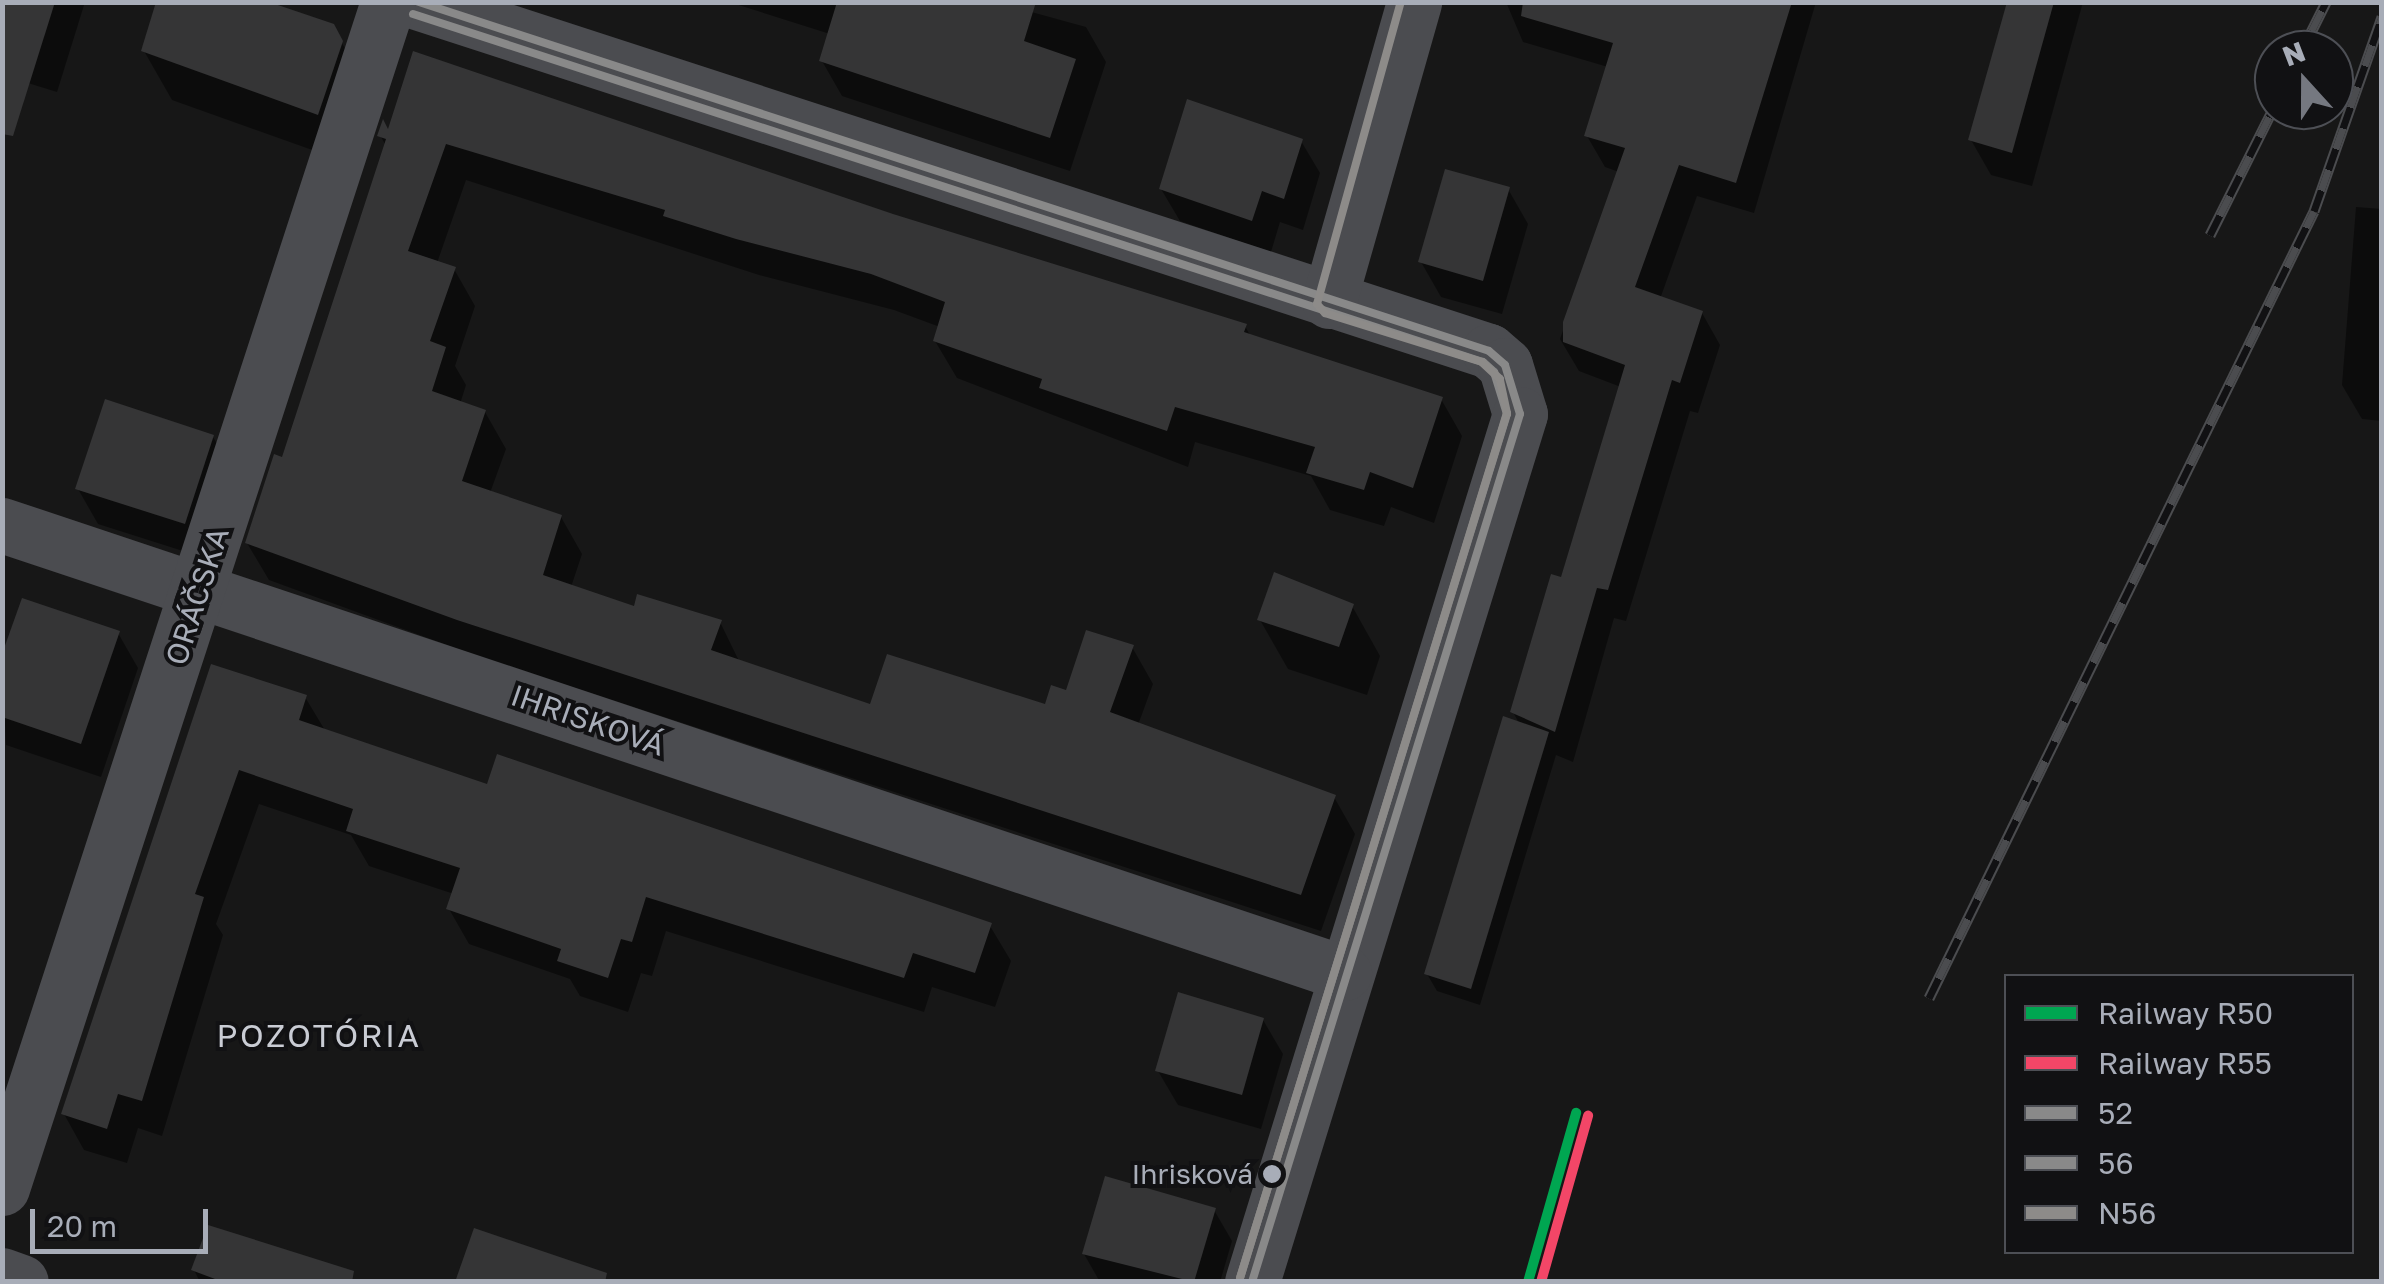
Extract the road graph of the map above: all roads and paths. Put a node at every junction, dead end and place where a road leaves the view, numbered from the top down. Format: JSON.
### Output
{"nodes":[{"id":1,"x":388,"y":2,"type":"edge"},
{"id":2,"x":417,"y":2,"type":"edge"},
{"id":3,"x":1414,"y":2,"type":"edge"},
{"id":4,"x":1328,"y":301,"type":"junction"},
{"id":5,"x":2,"y":525,"type":"edge"},
{"id":6,"x":200,"y":590,"type":"junction"},
{"id":7,"x":1344,"y":973,"type":"junction"},
{"id":8,"x":2,"y":1188,"type":"edge"},
{"id":9,"x":2,"y":1275,"type":"edge"},
{"id":10,"x":22,"y":1282,"type":"edge"},
{"id":11,"x":1252,"y":1282,"type":"edge"}],
"edges":[{"from":1,"to":6,"type":"street","name":"ORÁČSKA"},
{"from":2,"to":4,"type":"street"},
{"from":3,"to":4,"type":"street"},
{"from":4,"to":7,"type":"street"},
{"from":5,"to":6,"type":"street","name":"IHRISKOVÁ"},
{"from":6,"to":7,"type":"street","name":"IHRISKOVÁ"},
{"from":6,"to":8,"type":"street","name":"ORÁČSKA"},
{"from":7,"to":11,"type":"street"},
{"from":9,"to":10,"type":"street"}]}
